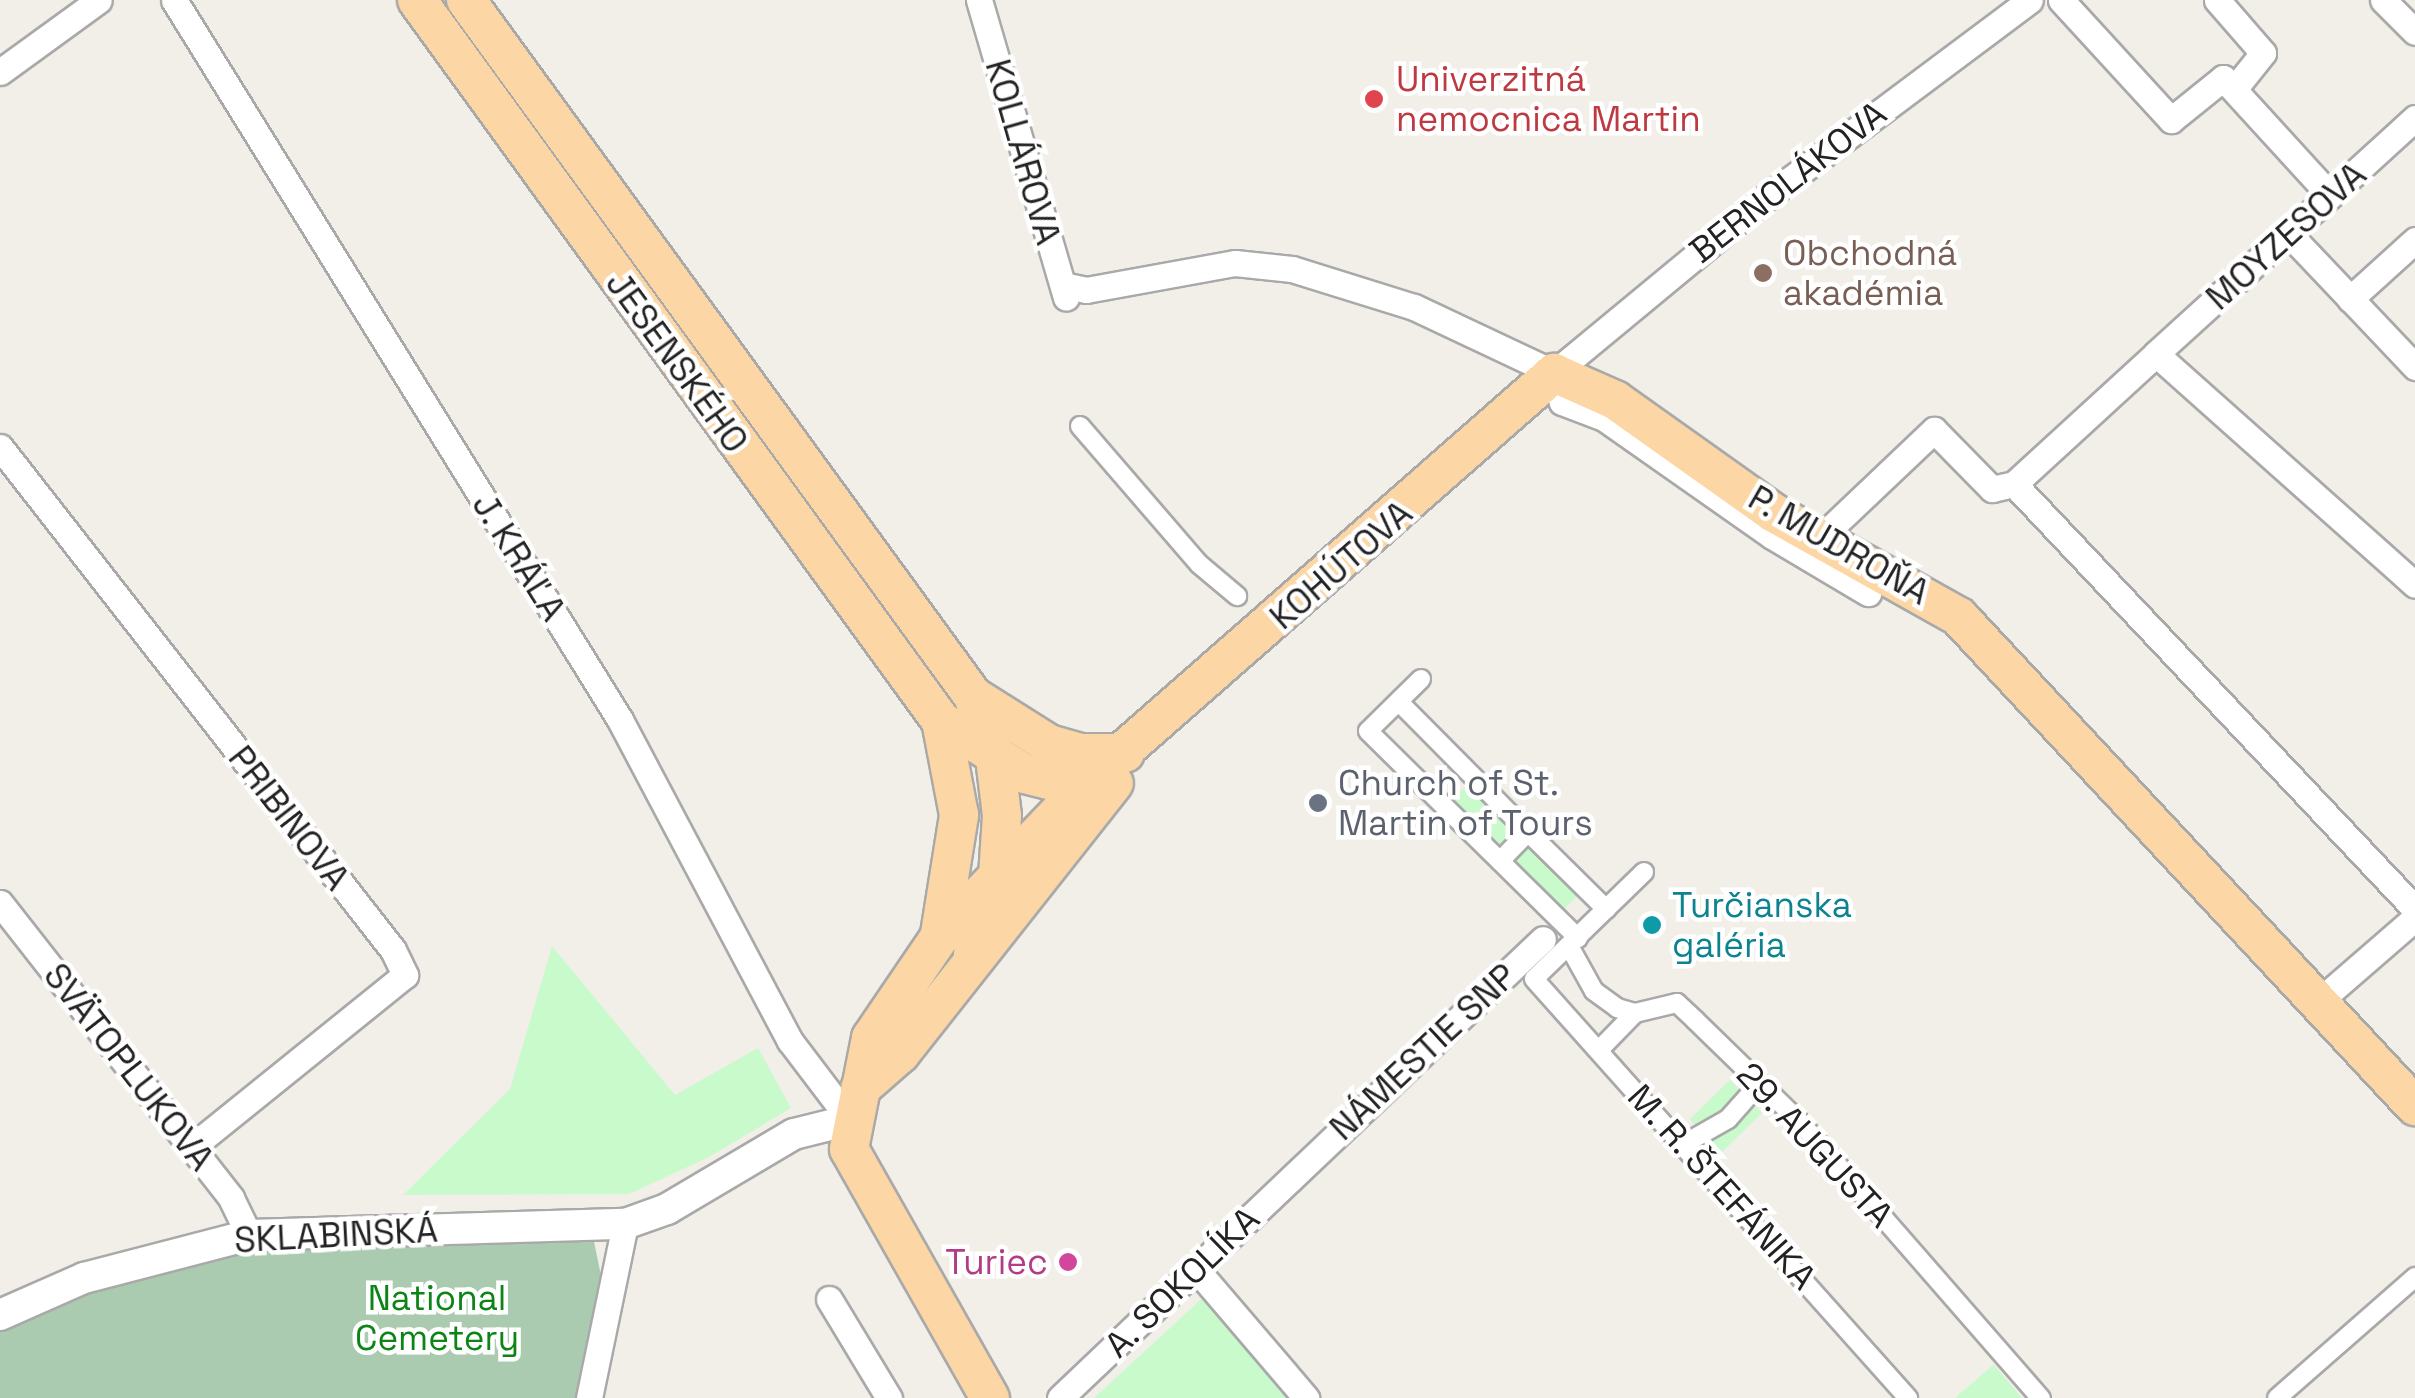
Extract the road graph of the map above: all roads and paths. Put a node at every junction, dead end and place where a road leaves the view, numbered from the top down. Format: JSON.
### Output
{"nodes":[{"id":1,"x":99,"y":0,"type":"edge"},
{"id":2,"x":174,"y":0,"type":"edge"},
{"id":3,"x":417,"y":0,"type":"edge"},
{"id":4,"x":466,"y":0,"type":"edge"},
{"id":5,"x":980,"y":0,"type":"edge"},
{"id":6,"x":2030,"y":0,"type":"edge"},
{"id":7,"x":2061,"y":0,"type":"edge"},
{"id":8,"x":2218,"y":0,"type":"edge"},
{"id":9,"x":2383,"y":0,"type":"edge"},
{"id":10,"x":2415,"y":32,"type":"edge"},
{"id":11,"x":0,"y":72,"type":"edge"},
{"id":12,"x":2236,"y":88,"type":"junction"},
{"id":13,"x":2415,"y":118,"type":"edge"},
{"id":14,"x":2330,"y":195,"type":"junction"},
{"id":15,"x":2288,"y":233,"type":"junction"},
{"id":16,"x":2415,"y":240,"type":"edge"},
{"id":17,"x":2350,"y":299,"type":"junction"},
{"id":18,"x":2156,"y":354,"type":"junction"},
{"id":19,"x":2415,"y":367,"type":"edge"},
{"id":20,"x":1554,"y":373,"type":"junction"},
{"id":21,"x":1080,"y":426,"type":"dead end"},
{"id":22,"x":0,"y":447,"type":"edge"},
{"id":23,"x":2003,"y":487,"type":"junction"},
{"id":24,"x":1818,"y":540,"type":"junction"},
{"id":25,"x":2415,"y":585,"type":"edge"},
{"id":26,"x":1867,"y":592,"type":"junction"},
{"id":27,"x":1237,"y":596,"type":"dead end"},
{"id":28,"x":1421,"y":680,"type":"dead end"},
{"id":29,"x":973,"y":696,"type":"junction"},
{"id":30,"x":1399,"y":702,"type":"junction"},
{"id":31,"x":942,"y":720,"type":"junction"},
{"id":32,"x":995,"y":758,"type":"junction"},
{"id":33,"x":1111,"y":771,"type":"junction"},
{"id":34,"x":1528,"y":832,"type":"junction"},
{"id":35,"x":1500,"y":861,"type":"junction"},
{"id":36,"x":1644,"y":872,"type":"dead end"},
{"id":37,"x":998,"y":877,"type":"junction"},
{"id":38,"x":0,"y":903,"type":"edge"},
{"id":39,"x":1606,"y":909,"type":"junction"},
{"id":40,"x":2415,"y":909,"type":"edge"},
{"id":41,"x":2415,"y":918,"type":"edge"},
{"id":42,"x":939,"y":938,"type":"junction"},
{"id":43,"x":1543,"y":939,"type":"dead end"},
{"id":44,"x":1573,"y":942,"type":"junction"},
{"id":45,"x":973,"y":954,"type":"junction"},
{"id":46,"x":2318,"y":1002,"type":"junction"},
{"id":47,"x":1635,"y":1013,"type":"junction"},
{"id":48,"x":1599,"y":1050,"type":"junction"},
{"id":49,"x":1760,"y":1083,"type":"junction"},
{"id":50,"x":855,"y":1105,"type":"junction"},
{"id":51,"x":2415,"y":1106,"type":"edge"},
{"id":52,"x":1684,"y":1144,"type":"junction"},
{"id":53,"x":192,"y":1147,"type":"junction"},
{"id":54,"x":1304,"y":1166,"type":"joint"},
{"id":55,"x":625,"y":1224,"type":"junction"},
{"id":56,"x":250,"y":1235,"type":"junction"},
{"id":57,"x":1196,"y":1269,"type":"junction"},
{"id":58,"x":2415,"y":1278,"type":"edge"},
{"id":59,"x":830,"y":1299,"type":"dead end"},
{"id":60,"x":0,"y":1315,"type":"edge"},
{"id":61,"x":590,"y":1398,"type":"edge"},
{"id":62,"x":890,"y":1398,"type":"edge"},
{"id":63,"x":990,"y":1398,"type":"edge"},
{"id":64,"x":1060,"y":1398,"type":"edge"},
{"id":65,"x":1306,"y":1398,"type":"edge"},
{"id":66,"x":1908,"y":1398,"type":"edge"},
{"id":67,"x":2041,"y":1398,"type":"edge"},
{"id":68,"x":2277,"y":1398,"type":"edge"}],
"edges":[{"from":1,"to":11,"type":"street"},
{"from":2,"to":50,"type":"street","name":"J. KRÁĽA"},
{"from":3,"to":31,"type":"main road","name":"JESENSKÉHO"},
{"from":4,"to":29,"type":"main road","name":"JESENSKÉHO"},
{"from":5,"to":20,"type":"street","name":"KOLLÁROVA"},
{"from":6,"to":20,"type":"street","name":"BERNOLÁKOVA"},
{"from":7,"to":12,"type":"street"},
{"from":8,"to":12,"type":"street"},
{"from":9,"to":10,"type":"street"},
{"from":12,"to":14,"type":"street"},
{"from":13,"to":14,"type":"street","name":"MOYZESOVA"},
{"from":14,"to":15,"type":"street","name":"MOYZESOVA"},
{"from":15,"to":17,"type":"street"},
{"from":15,"to":18,"type":"street","name":"MOYZESOVA"},
{"from":16,"to":17,"type":"street"},
{"from":17,"to":19,"type":"street"},
{"from":18,"to":23,"type":"street","name":"MOYZESOVA"},
{"from":18,"to":25,"type":"street"},
{"from":20,"to":24,"type":"main road","name":"P. MUDROŇA"},
{"from":20,"to":26,"type":"street","name":"P. MUDROŇA"},
{"from":20,"to":33,"type":"main road","name":"KOHÚTOVA"},
{"from":21,"to":27,"type":"street"},
{"from":22,"to":53,"type":"street","name":"PRIBINOVA"},
{"from":23,"to":24,"type":"street"},
{"from":23,"to":40,"type":"street"},
{"from":24,"to":26,"type":"main road","name":"P. MUDROŇA"},
{"from":26,"to":46,"type":"main road","name":"P. MUDROŇA"},
{"from":28,"to":30,"type":"street"},
{"from":29,"to":32,"type":"main road","name":"JESENSKÉHO"},
{"from":29,"to":33,"type":"main road","name":"JESENSKÉHO"},
{"from":30,"to":34,"type":"street"},
{"from":30,"to":35,"type":"street"},
{"from":31,"to":32,"type":"main road","name":"JESENSKÉHO"},
{"from":31,"to":42,"type":"main road","name":"JESENSKÉHO"},
{"from":32,"to":33,"type":"main road","name":"JESENSKÉHO"},
{"from":32,"to":37,"type":"main road","name":"JESENSKÉHO"},
{"from":33,"to":37,"type":"main road","name":"KOHÚTOVA"},
{"from":33,"to":45,"type":"main road","name":"KOHÚTOVA"},
{"from":34,"to":35,"type":"street"},
{"from":34,"to":39,"type":"street"},
{"from":35,"to":44,"type":"street"},
{"from":36,"to":39,"type":"street"},
{"from":37,"to":42,"type":"main road","name":"KOHÚTOVA"},
{"from":37,"to":45,"type":"main road","name":"JESENSKÉHO"},
{"from":38,"to":53,"type":"street","name":"SVÄTOPLUKOVA"},
{"from":39,"to":44,"type":"street"},
{"from":41,"to":46,"type":"street"},
{"from":42,"to":50,"type":"main road","name":"KOHÚTOVA"},
{"from":43,"to":54,"type":"street","name":"NÁMESTIE SNP"},
{"from":44,"to":47,"type":"street"},
{"from":44,"to":48,"type":"street","name":"M. R. ŠTEFÁNIKA"},
{"from":45,"to":50,"type":"main road","name":"KOHÚTOVA"},
{"from":46,"to":51,"type":"main road","name":"P. MUDROŇA"},
{"from":47,"to":48,"type":"street"},
{"from":47,"to":49,"type":"street","name":"29. AUGUSTA"},
{"from":48,"to":52,"type":"street","name":"M. R. ŠTEFÁNIKA"},
{"from":49,"to":52,"type":"street"},
{"from":49,"to":67,"type":"street","name":"29. AUGUSTA"},
{"from":50,"to":55,"type":"street","name":"SKLABINSKÁ"},
{"from":50,"to":63,"type":"main road"},
{"from":52,"to":66,"type":"street","name":"M. R. ŠTEFÁNIKA"},
{"from":53,"to":56,"type":"street","name":"SVÄTOPLUKOVA"},
{"from":54,"to":57,"type":"street","name":"A. SOKOLÍKA"},
{"from":55,"to":56,"type":"street","name":"SKLABINSKÁ"},
{"from":55,"to":61,"type":"street"},
{"from":56,"to":60,"type":"street","name":"SKLABINSKÁ"},
{"from":57,"to":64,"type":"street","name":"A. SOKOLÍKA"},
{"from":57,"to":65,"type":"street"},
{"from":58,"to":68,"type":"street"},
{"from":59,"to":62,"type":"street"}]}
